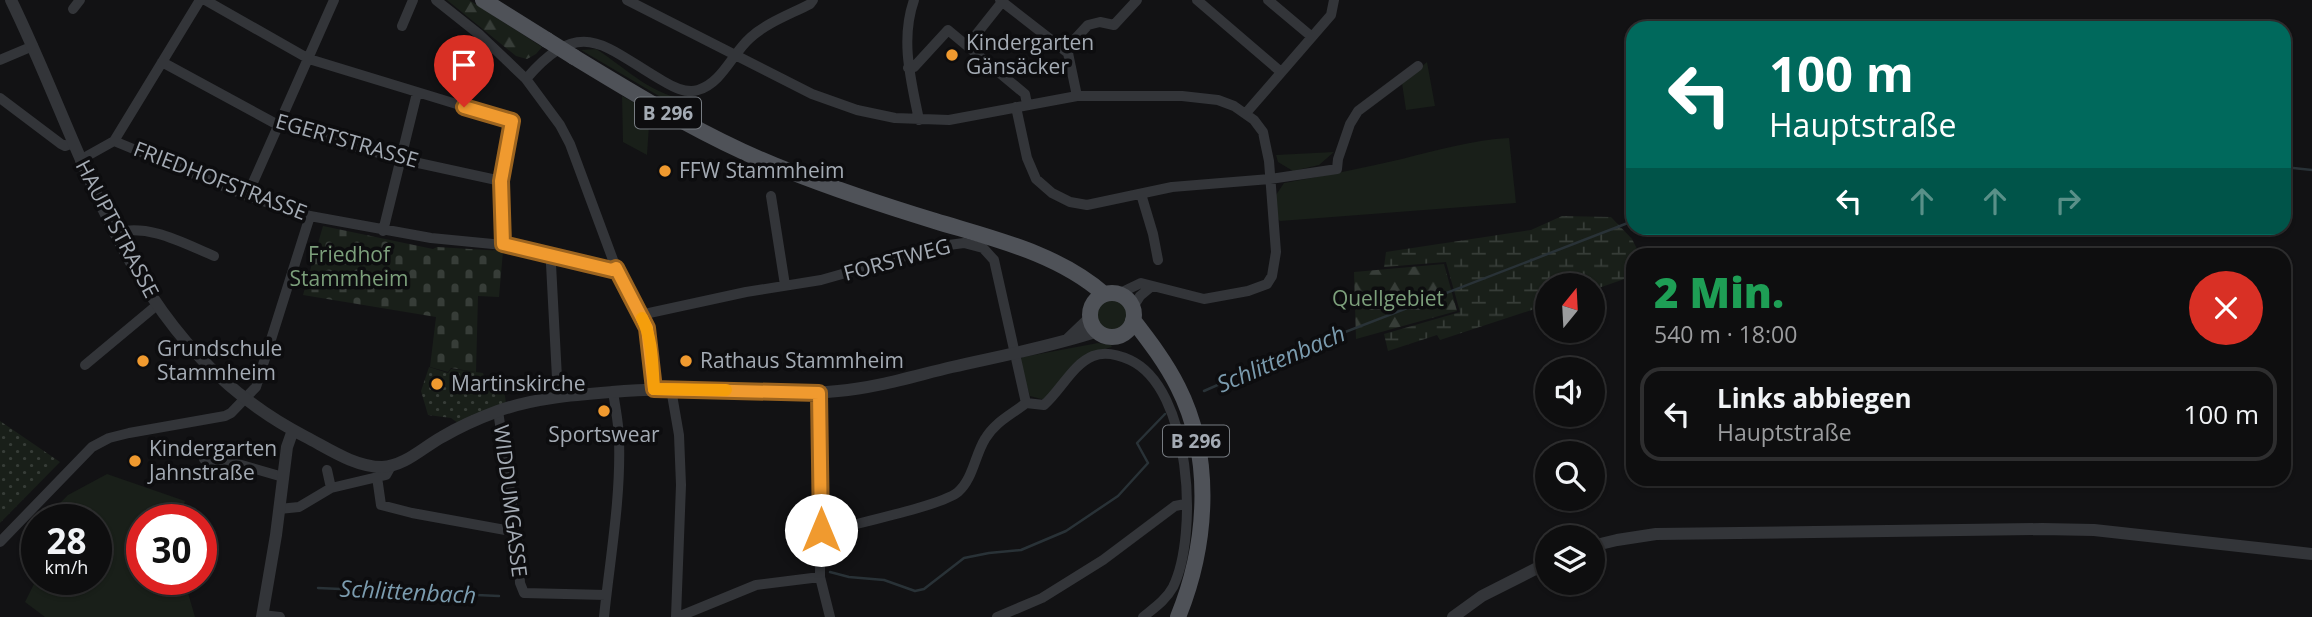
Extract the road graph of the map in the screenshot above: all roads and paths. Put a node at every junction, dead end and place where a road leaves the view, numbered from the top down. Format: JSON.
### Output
{"nodes":[{"id":1,"x":10,"y":0,"type":"edge"},
{"id":2,"x":80,"y":0,"type":"edge"},
{"id":3,"x":334,"y":0,"type":"edge"},
{"id":4,"x":413,"y":0,"type":"edge"},
{"id":5,"x":436,"y":0,"type":"edge"},
{"id":6,"x":483,"y":0,"type":"edge"},
{"id":7,"x":626,"y":0,"type":"edge"},
{"id":8,"x":813,"y":0,"type":"edge"},
{"id":9,"x":914,"y":0,"type":"edge"},
{"id":10,"x":1137,"y":0,"type":"edge"},
{"id":11,"x":1197,"y":0,"type":"edge"},
{"id":12,"x":1268,"y":0,"type":"edge"},
{"id":13,"x":1334,"y":0,"type":"edge"},
{"id":14,"x":199,"y":1,"type":"edge"},
{"id":15,"x":1001,"y":1,"type":"edge"},
{"id":16,"x":73,"y":9,"type":"dead end"},
{"id":17,"x":402,"y":26,"type":"dead end"},
{"id":18,"x":1312,"y":37,"type":"junction"},
{"id":19,"x":33,"y":46,"type":"junction"},
{"id":20,"x":967,"y":46,"type":"junction"},
{"id":21,"x":1068,"y":53,"type":"junction"},
{"id":22,"x":735,"y":56,"type":"junction"},
{"id":23,"x":0,"y":60,"type":"edge"},
{"id":24,"x":309,"y":60,"type":"junction"},
{"id":25,"x":162,"y":62,"type":"junction"},
{"id":26,"x":1418,"y":66,"type":"dead end"},
{"id":27,"x":908,"y":68,"type":"junction"},
{"id":28,"x":1281,"y":72,"type":"junction"},
{"id":29,"x":526,"y":79,"type":"junction"},
{"id":30,"x":417,"y":93,"type":"junction"},
{"id":31,"x":1077,"y":96,"type":"junction"},
{"id":32,"x":0,"y":98,"type":"edge"},
{"id":33,"x":1027,"y":104,"type":"junction"},
{"id":34,"x":1016,"y":107,"type":"junction"},
{"id":35,"x":1246,"y":113,"type":"junction"},
{"id":36,"x":919,"y":120,"type":"junction"},
{"id":37,"x":278,"y":125,"type":"junction"},
{"id":38,"x":114,"y":141,"type":"junction"},
{"id":39,"x":73,"y":143,"type":"junction"},
{"id":40,"x":400,"y":159,"type":"junction"},
{"id":41,"x":80,"y":160,"type":"junction"},
{"id":42,"x":1270,"y":179,"type":"junction"},
{"id":43,"x":501,"y":181,"type":"junction"},
{"id":44,"x":1141,"y":194,"type":"junction"},
{"id":45,"x":771,"y":195,"type":"dead end"},
{"id":46,"x":247,"y":196,"type":"junction"},
{"id":47,"x":310,"y":216,"type":"junction"},
{"id":48,"x":383,"y":231,"type":"junction"},
{"id":49,"x":114,"y":233,"type":"junction"},
{"id":50,"x":503,"y":244,"type":"junction"},
{"id":51,"x":214,"y":256,"type":"dead end"},
{"id":52,"x":553,"y":256,"type":"junction"},
{"id":53,"x":1158,"y":260,"type":"dead end"},
{"id":54,"x":616,"y":268,"type":"junction"},
{"id":55,"x":785,"y":285,"type":"junction"},
{"id":56,"x":1152,"y":286,"type":"junction"},
{"id":57,"x":1106,"y":296,"type":"junction"},
{"id":58,"x":157,"y":305,"type":"junction"},
{"id":59,"x":640,"y":315,"type":"junction"},
{"id":60,"x":1130,"y":320,"type":"junction"},
{"id":61,"x":1094,"y":325,"type":"junction"},
{"id":62,"x":1013,"y":353,"type":"junction"},
{"id":63,"x":85,"y":365,"type":"dead end"},
{"id":64,"x":654,"y":389,"type":"junction"},
{"id":65,"x":671,"y":389,"type":"junction"},
{"id":66,"x":613,"y":391,"type":"junction"},
{"id":67,"x":819,"y":393,"type":"junction"},
{"id":68,"x":558,"y":397,"type":"junction"},
{"id":69,"x":244,"y":400,"type":"junction"},
{"id":70,"x":1026,"y":404,"type":"junction"},
{"id":71,"x":498,"y":411,"type":"junction"},
{"id":72,"x":293,"y":430,"type":"junction"},
{"id":73,"x":204,"y":459,"type":"dead end"},
{"id":74,"x":391,"y":466,"type":"junction"},
{"id":75,"x":327,"y":470,"type":"dead end"},
{"id":76,"x":282,"y":477,"type":"junction"},
{"id":77,"x":377,"y":477,"type":"junction"},
{"id":78,"x":331,"y":488,"type":"junction"},
{"id":79,"x":1185,"y":504,"type":"junction"},
{"id":80,"x":279,"y":509,"type":"junction"},
{"id":81,"x":821,"y":530,"type":"junction"},
{"id":82,"x":516,"y":531,"type":"junction"},
{"id":83,"x":0,"y":542,"type":"edge"},
{"id":84,"x":1605,"y":543,"type":"edge"},
{"id":85,"x":2312,"y":554,"type":"edge"},
{"id":86,"x":1535,"y":569,"type":"edge"},
{"id":87,"x":820,"y":577,"type":"junction"},
{"id":88,"x":606,"y":595,"type":"junction"},
{"id":89,"x":262,"y":616,"type":"edge"},
{"id":90,"x":281,"y":617,"type":"edge"},
{"id":91,"x":604,"y":617,"type":"edge"},
{"id":92,"x":677,"y":617,"type":"edge"},
{"id":93,"x":830,"y":617,"type":"edge"},
{"id":94,"x":997,"y":617,"type":"edge"},
{"id":95,"x":1143,"y":617,"type":"edge"},
{"id":96,"x":1178,"y":617,"type":"edge"},
{"id":97,"x":1453,"y":617,"type":"edge"}],
"edges":[{"from":1,"to":19,"type":"street","name":"HAUPTSTRASSE"},
{"from":2,"to":16,"type":"street"},
{"from":3,"to":24,"type":"street"},
{"from":4,"to":17,"type":"street"},
{"from":5,"to":29,"type":"street"},
{"from":6,"to":57,"type":"main road","number":"B 296","bridge":true},
{"from":7,"to":22,"type":"street"},
{"from":8,"to":22,"type":"street"},
{"from":9,"to":27,"type":"street"},
{"from":10,"to":21,"type":"street"},
{"from":11,"to":28,"type":"street"},
{"from":12,"to":18,"type":"street"},
{"from":13,"to":18,"type":"street"},
{"from":14,"to":24,"type":"street"},
{"from":14,"to":25,"type":"street"},
{"from":15,"to":20,"type":"street"},
{"from":15,"to":21,"type":"street"},
{"from":18,"to":28,"type":"street"},
{"from":19,"to":23,"type":"street"},
{"from":19,"to":39,"type":"street","name":"HAUPTSTRASSE"},
{"from":20,"to":27,"type":"street"},
{"from":20,"to":33,"type":"street"},
{"from":21,"to":31,"type":"street"},
{"from":22,"to":29,"type":"street"},
{"from":22,"to":36,"type":"street"},
{"from":24,"to":30,"type":"street"},
{"from":24,"to":37,"type":"street"},
{"from":25,"to":37,"type":"street","name":"EGERTSTRASSE"},
{"from":25,"to":38,"type":"street"},
{"from":26,"to":42,"type":"street"},
{"from":27,"to":36,"type":"street"},
{"from":28,"to":35,"type":"street"},
{"from":29,"to":54,"type":"street"},
{"from":30,"to":40,"type":"street"},
{"from":30,"to":43,"type":"street"},
{"from":31,"to":33,"type":"street"},
{"from":31,"to":35,"type":"street"},
{"from":32,"to":39,"type":"street"},
{"from":33,"to":34,"type":"street"},
{"from":34,"to":36,"type":"street"},
{"from":34,"to":44,"type":"street"},
{"from":35,"to":42,"type":"street"},
{"from":37,"to":40,"type":"street","name":"EGERTSTRASSE"},
{"from":37,"to":46,"type":"street"},
{"from":38,"to":41,"type":"street"},
{"from":38,"to":46,"type":"street","name":"FRIEDHOFSTRASSE"},
{"from":39,"to":41,"type":"street","name":"HAUPTSTRASSE"},
{"from":40,"to":43,"type":"street","name":"EGERTSTRASSE"},
{"from":40,"to":48,"type":"street"},
{"from":41,"to":49,"type":"street","name":"HAUPTSTRASSE"},
{"from":42,"to":44,"type":"street"},
{"from":42,"to":56,"type":"street"},
{"from":43,"to":50,"type":"street"},
{"from":44,"to":53,"type":"street"},
{"from":45,"to":55,"type":"street"},
{"from":46,"to":47,"type":"street","name":"FRIEDHOFSTRASSE"},
{"from":47,"to":48,"type":"street","name":"FRIEDHOFSTRASSE"},
{"from":47,"to":69,"type":"street"},
{"from":48,"to":50,"type":"street","name":"FRIEDHOFSTRASSE"},
{"from":49,"to":51,"type":"street"},
{"from":49,"to":58,"type":"street","name":"HAUPTSTRASSE"},
{"from":50,"to":52,"type":"street","name":"FRIEDHOFSTRASSE"},
{"from":52,"to":54,"type":"street","name":"FRIEDHOFSTRASSE"},
{"from":52,"to":68,"type":"street"},
{"from":54,"to":59,"type":"street"},
{"from":55,"to":59,"type":"street","name":"FORSTWEG"},
{"from":55,"to":62,"type":"street","name":"FORSTWEG"},
{"from":56,"to":57,"type":"street"},
{"from":56,"to":60,"type":"street"},
{"from":57,"to":60,"type":"main road","number":"B 296"},
{"from":57,"to":61,"type":"main road"},
{"from":58,"to":63,"type":"street"},
{"from":58,"to":69,"type":"street","name":"HAUPTSTRASSE"},
{"from":59,"to":64,"type":"street"},
{"from":60,"to":61,"type":"main road"},
{"from":60,"to":96,"type":"main road","number":"B 296"},
{"from":61,"to":62,"type":"street"},
{"from":62,"to":67,"type":"street"},
{"from":62,"to":70,"type":"street","name":"FORSTWEG"},
{"from":64,"to":65,"type":"street"},
{"from":64,"to":66,"type":"street"},
{"from":65,"to":67,"type":"street"},
{"from":65,"to":92,"type":"street"},
{"from":66,"to":68,"type":"street"},
{"from":66,"to":88,"type":"street"},
{"from":67,"to":81,"type":"street"},
{"from":68,"to":71,"type":"street"},
{"from":69,"to":72,"type":"street","name":"HAUPTSTRASSE"},
{"from":69,"to":83,"type":"street"},
{"from":70,"to":79,"type":"street"},
{"from":70,"to":81,"type":"street"},
{"from":71,"to":74,"type":"street"},
{"from":71,"to":82,"type":"street","name":"WIDDUMGASSE"},
{"from":72,"to":74,"type":"street","name":"HAUPTSTRASSE"},
{"from":72,"to":76,"type":"street"},
{"from":73,"to":76,"type":"street"},
{"from":74,"to":77,"type":"street"},
{"from":75,"to":78,"type":"street"},
{"from":76,"to":80,"type":"street"},
{"from":77,"to":78,"type":"street"},
{"from":77,"to":82,"type":"street"},
{"from":78,"to":80,"type":"street"},
{"from":79,"to":94,"type":"street"},
{"from":79,"to":95,"type":"street"},
{"from":80,"to":89,"type":"street"},
{"from":81,"to":87,"type":"street"},
{"from":82,"to":88,"type":"street","name":"WIDDUMGASSE"},
{"from":84,"to":85,"type":"street"},
{"from":86,"to":97,"type":"street"},
{"from":87,"to":92,"type":"street"},
{"from":87,"to":93,"type":"street"},
{"from":88,"to":91,"type":"street"},
{"from":89,"to":90,"type":"street"}]}
